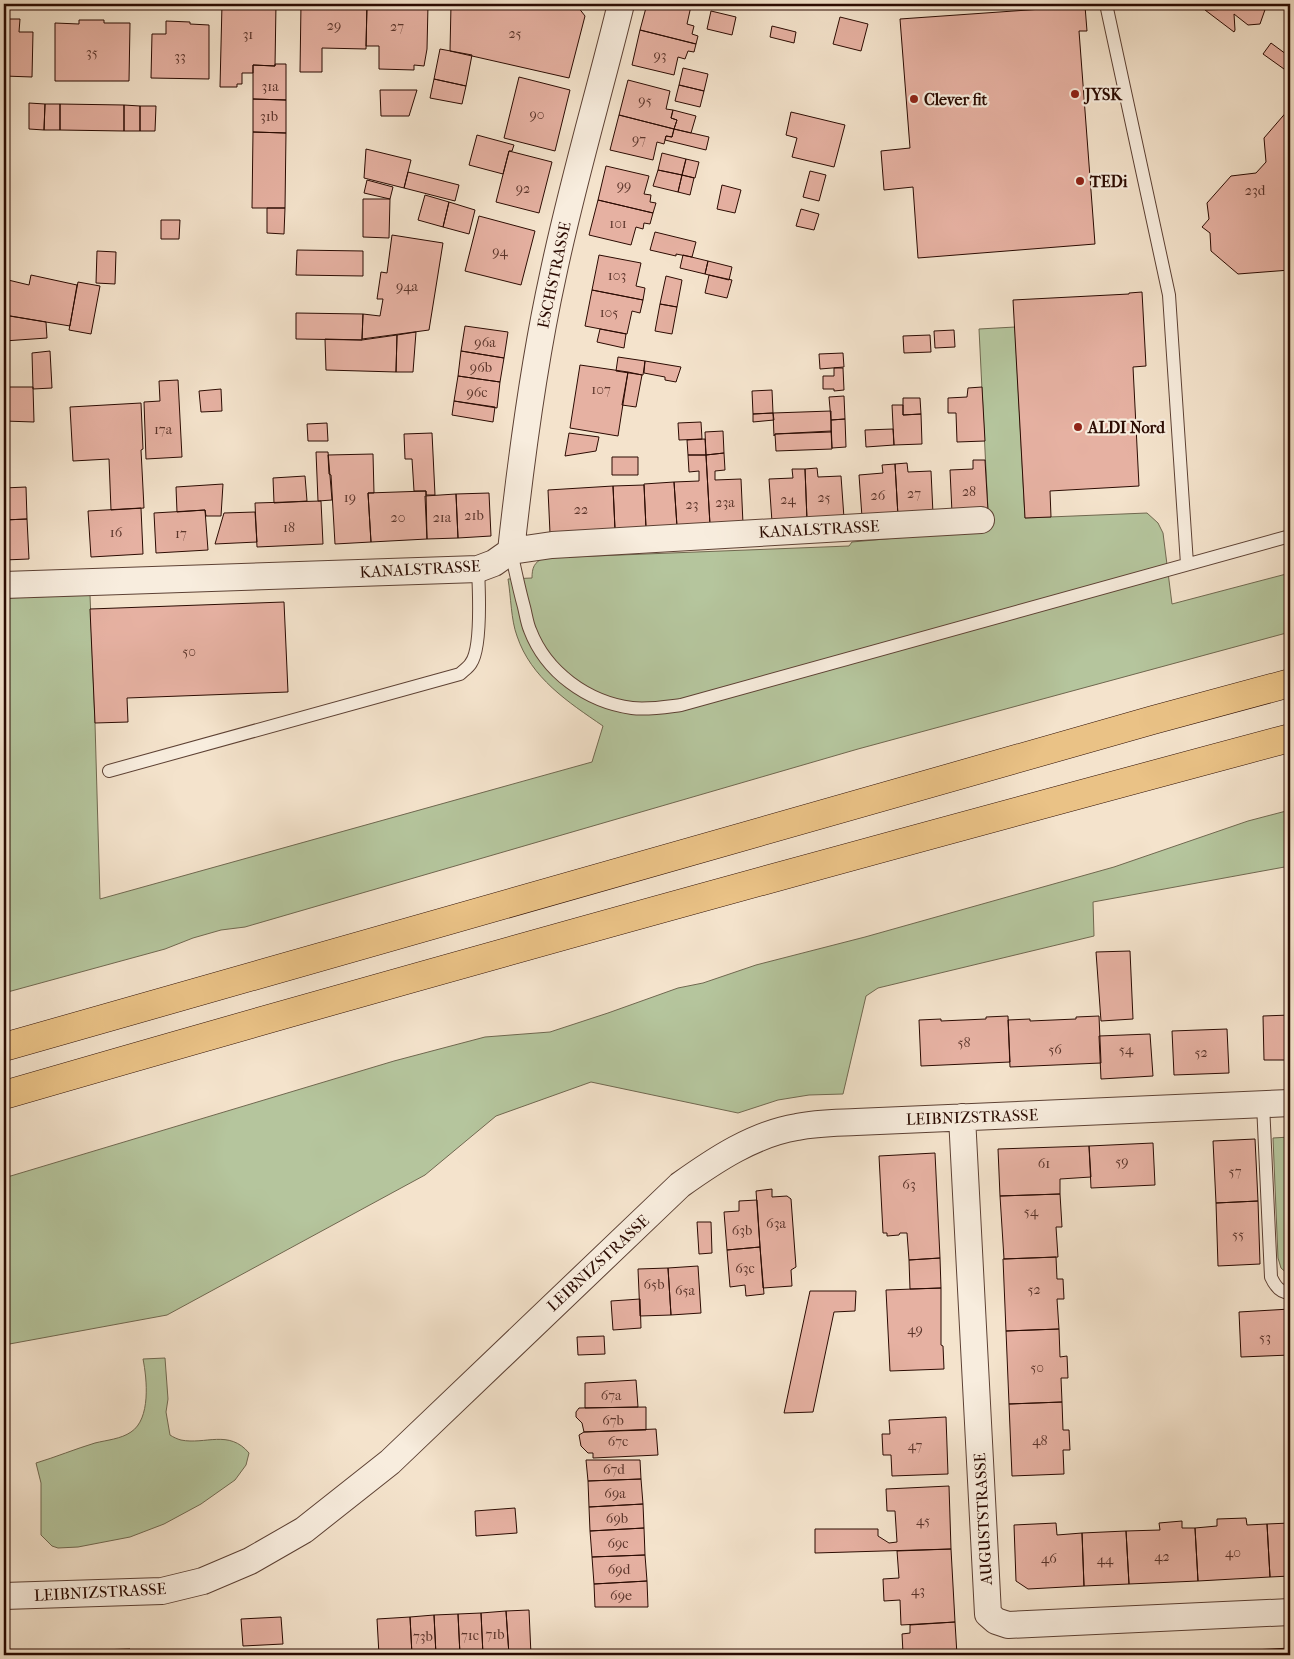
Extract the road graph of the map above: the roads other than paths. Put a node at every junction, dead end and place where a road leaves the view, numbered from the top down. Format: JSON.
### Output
{"nodes":[{"id":1,"x":621,"y":4,"type":"edge"},
{"id":2,"x":1106,"y":4,"type":"edge"},
{"id":3,"x":981,"y":520,"type":"dead end"},
{"id":4,"x":1290,"y":536,"type":"edge"},
{"id":5,"x":511,"y":551,"type":"junction"},
{"id":6,"x":1187,"y":564,"type":"junction"},
{"id":7,"x":478,"y":569,"type":"junction"},
{"id":8,"x":4,"y":585,"type":"edge"},
{"id":9,"x":1290,"y":683,"type":"edge"},
{"id":10,"x":1290,"y":738,"type":"edge"},
{"id":11,"x":109,"y":771,"type":"dead end"},
{"id":12,"x":4,"y":1047,"type":"edge"},
{"id":13,"x":4,"y":1095,"type":"edge"},
{"id":14,"x":1290,"y":1103,"type":"edge"},
{"id":15,"x":1263,"y":1104,"type":"junction"},
{"id":16,"x":962,"y":1118,"type":"junction"},
{"id":17,"x":1290,"y":1293,"type":"edge"},
{"id":18,"x":4,"y":1596,"type":"edge"},
{"id":19,"x":1290,"y":1612,"type":"edge"}],
"edges":[{"from":1,"to":5,"type":"street","name":"ESCHSTRASSE"},
{"from":2,"to":6,"type":"lane"},
{"from":3,"to":5,"type":"street","name":"KANALSTRASSE"},
{"from":4,"to":6,"type":"lane"},
{"from":5,"to":6,"type":"lane"},
{"from":5,"to":7,"type":"street","name":"KANALSTRASSE"},
{"from":7,"to":8,"type":"street","name":"KANALSTRASSE"},
{"from":7,"to":11,"type":"lane"},
{"from":9,"to":12,"type":"highway"},
{"from":10,"to":13,"type":"highway"},
{"from":14,"to":15,"type":"street","name":"LEIBNIZSTRASSE"},
{"from":15,"to":16,"type":"street","name":"LEIBNIZSTRASSE"},
{"from":15,"to":17,"type":"lane"},
{"from":16,"to":18,"type":"street","name":"LEIBNIZSTRASSE"},
{"from":16,"to":19,"type":"street","name":"AUGUSTSTRASSE"}]}
